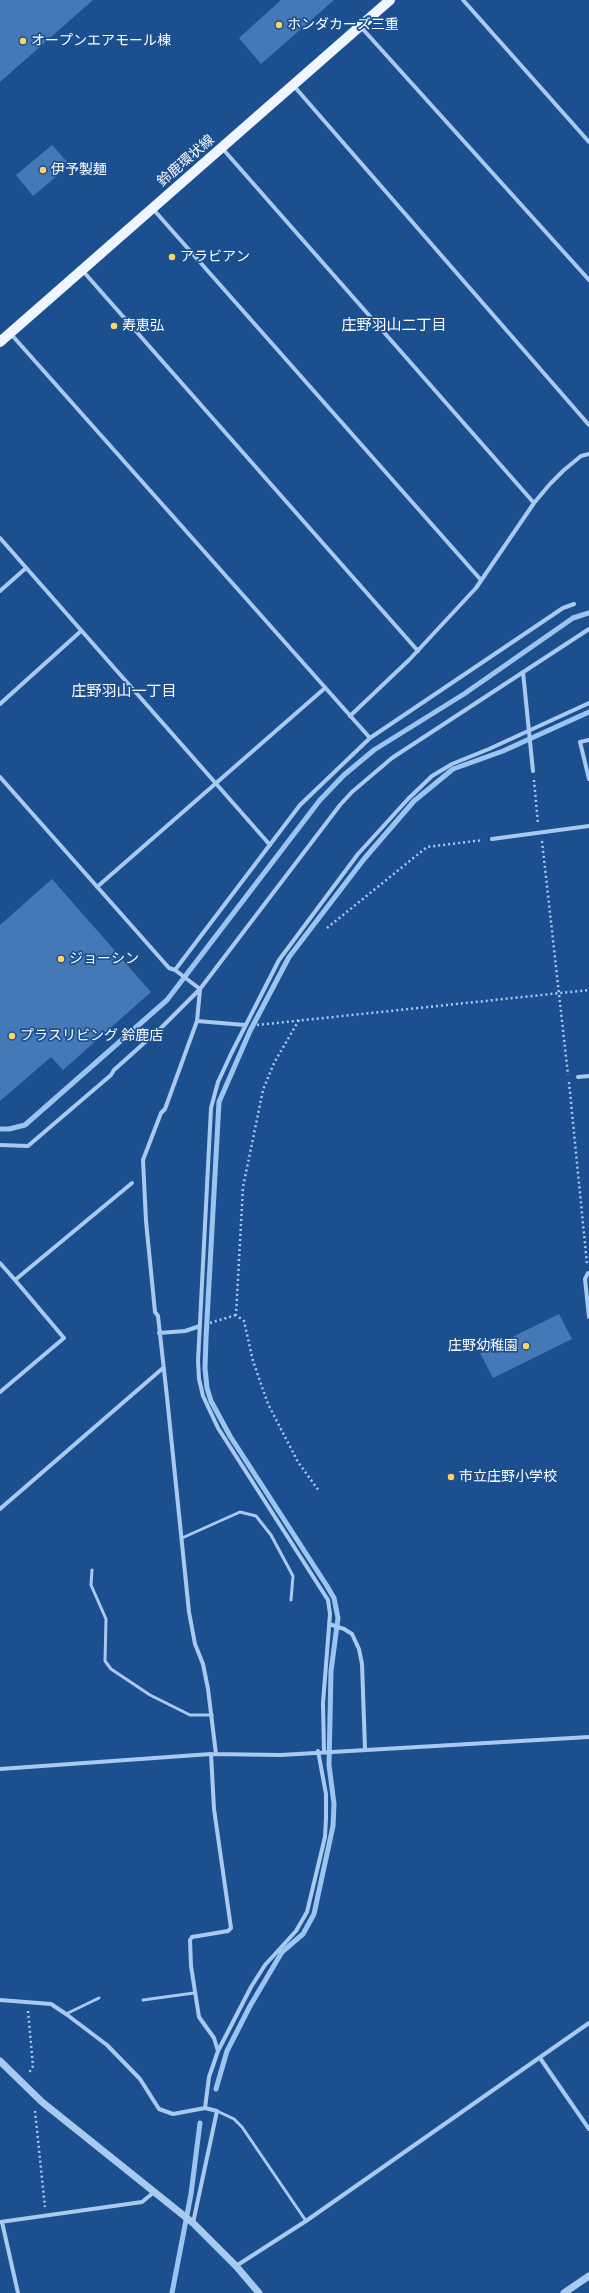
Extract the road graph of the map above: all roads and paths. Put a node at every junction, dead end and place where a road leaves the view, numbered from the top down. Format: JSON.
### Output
{"nodes":[{"id":1,"x":390,"y":0,"type":"edge"},
{"id":2,"x":463,"y":0,"type":"edge"},
{"id":3,"x":360,"y":26,"type":"junction"},
{"id":4,"x":293,"y":84,"type":"junction"},
{"id":5,"x":589,"y":142,"type":"edge"},
{"id":6,"x":222,"y":147,"type":"junction"},
{"id":7,"x":153,"y":209,"type":"junction"},
{"id":8,"x":82,"y":270,"type":"junction"},
{"id":9,"x":589,"y":280,"type":"edge"},
{"id":10,"x":10,"y":333,"type":"junction"},
{"id":11,"x":0,"y":342,"type":"edge"},
{"id":12,"x":589,"y":425,"type":"edge"},
{"id":13,"x":589,"y":454,"type":"edge"},
{"id":14,"x":534,"y":503,"type":"junction"},
{"id":15,"x":0,"y":538,"type":"edge"},
{"id":16,"x":26,"y":568,"type":"junction"},
{"id":17,"x":481,"y":580,"type":"junction"},
{"id":18,"x":0,"y":591,"type":"edge"},
{"id":19,"x":574,"y":604,"type":"dead end"},
{"id":20,"x":589,"y":629,"type":"edge"},
{"id":21,"x":81,"y":631,"type":"junction"},
{"id":22,"x":418,"y":651,"type":"junction"},
{"id":23,"x":523,"y":672,"type":"junction"},
{"id":24,"x":325,"y":688,"type":"junction"},
{"id":25,"x":0,"y":704,"type":"edge"},
{"id":26,"x":589,"y":704,"type":"edge"},
{"id":27,"x":350,"y":716,"type":"junction"},
{"id":28,"x":529,"y":732,"type":"junction"},
{"id":29,"x":370,"y":738,"type":"junction"},
{"id":30,"x":589,"y":740,"type":"edge"},
{"id":31,"x":533,"y":771,"type":"joint"},
{"id":32,"x":0,"y":777,"type":"edge"},
{"id":33,"x":589,"y":779,"type":"edge"},
{"id":34,"x":216,"y":784,"type":"junction"},
{"id":35,"x":589,"y":826,"type":"edge"},
{"id":36,"x":540,"y":833,"type":"junction"},
{"id":37,"x":492,"y":839,"type":"joint"},
{"id":38,"x":270,"y":846,"type":"junction"},
{"id":39,"x":97,"y":887,"type":"junction"},
{"id":40,"x":327,"y":928,"type":"dead end"},
{"id":41,"x":175,"y":970,"type":"junction"},
{"id":42,"x":200,"y":989,"type":"junction"},
{"id":43,"x":589,"y":990,"type":"edge"},
{"id":44,"x":560,"y":993,"type":"junction"},
{"id":45,"x":299,"y":1020,"type":"junction"},
{"id":46,"x":197,"y":1021,"type":"junction"},
{"id":47,"x":260,"y":1024,"type":"dead end"},
{"id":48,"x":245,"y":1025,"type":"junction"},
{"id":49,"x":589,"y":1076,"type":"edge"},
{"id":50,"x":578,"y":1077,"type":"dead end"},
{"id":51,"x":0,"y":1145,"type":"edge"},
{"id":52,"x":132,"y":1182,"type":"dead end"},
{"id":53,"x":1,"y":1267,"type":"edge"},
{"id":54,"x":588,"y":1273,"type":"joint"},
{"id":55,"x":15,"y":1280,"type":"junction"},
{"id":56,"x":236,"y":1315,"type":"junction"},
{"id":57,"x":589,"y":1317,"type":"edge"},
{"id":58,"x":217,"y":1321,"type":"dead end"},
{"id":59,"x":200,"y":1326,"type":"junction"},
{"id":60,"x":159,"y":1333,"type":"junction"},
{"id":61,"x":162,"y":1368,"type":"junction"},
{"id":62,"x":0,"y":1392,"type":"edge"},
{"id":63,"x":319,"y":1491,"type":"dead end"},
{"id":64,"x":0,"y":1509,"type":"edge"},
{"id":65,"x":182,"y":1538,"type":"junction"},
{"id":66,"x":92,"y":1570,"type":"dead end"},
{"id":67,"x":290,"y":1600,"type":"dead end"},
{"id":68,"x":329,"y":1624,"type":"junction"},
{"id":69,"x":212,"y":1715,"type":"junction"},
{"id":70,"x":589,"y":1737,"type":"edge"},
{"id":71,"x":365,"y":1749,"type":"junction"},
{"id":72,"x":318,"y":1751,"type":"junction"},
{"id":73,"x":325,"y":1751,"type":"junction"},
{"id":74,"x":213,"y":1754,"type":"junction"},
{"id":75,"x":0,"y":1769,"type":"edge"},
{"id":76,"x":194,"y":1993,"type":"junction"},
{"id":77,"x":99,"y":1998,"type":"dead end"},
{"id":78,"x":0,"y":2000,"type":"edge"},
{"id":79,"x":143,"y":2000,"type":"dead end"},
{"id":80,"x":27,"y":2003,"type":"junction"},
{"id":81,"x":66,"y":2014,"type":"junction"},
{"id":82,"x":589,"y":2023,"type":"edge"},
{"id":83,"x":218,"y":2051,"type":"junction"},
{"id":84,"x":540,"y":2058,"type":"junction"},
{"id":85,"x":0,"y":2061,"type":"edge"},
{"id":86,"x":24,"y":2085,"type":"junction"},
{"id":87,"x":42,"y":2102,"type":"junction"},
{"id":88,"x":204,"y":2108,"type":"junction"},
{"id":89,"x":217,"y":2111,"type":"junction"},
{"id":90,"x":589,"y":2129,"type":"edge"},
{"id":91,"x":153,"y":2193,"type":"junction"},
{"id":92,"x":45,"y":2216,"type":"junction"},
{"id":93,"x":306,"y":2221,"type":"junction"},
{"id":94,"x":1,"y":2222,"type":"edge"},
{"id":95,"x":193,"y":2223,"type":"junction"},
{"id":96,"x":236,"y":2266,"type":"junction"},
{"id":97,"x":589,"y":2276,"type":"edge"},
{"id":98,"x":18,"y":2293,"type":"edge"},
{"id":99,"x":259,"y":2293,"type":"edge"},
{"id":100,"x":564,"y":2293,"type":"edge"}],
"edges":[{"from":1,"to":3,"type":"main road","name":"鈴鹿環状線"},
{"from":2,"to":5,"type":"street"},
{"from":3,"to":4,"type":"main road","name":"鈴鹿環状線"},
{"from":3,"to":9,"type":"street"},
{"from":4,"to":6,"type":"main road","name":"鈴鹿環状線"},
{"from":4,"to":12,"type":"street"},
{"from":6,"to":7,"type":"main road","name":"鈴鹿環状線"},
{"from":6,"to":14,"type":"street"},
{"from":7,"to":8,"type":"main road","name":"鈴鹿環状線"},
{"from":7,"to":17,"type":"street"},
{"from":8,"to":10,"type":"main road","name":"鈴鹿環状線"},
{"from":8,"to":22,"type":"street"},
{"from":10,"to":11,"type":"main road","name":"鈴鹿環状線"},
{"from":10,"to":24,"type":"street"},
{"from":13,"to":14,"type":"street"},
{"from":14,"to":17,"type":"street"},
{"from":15,"to":16,"type":"street"},
{"from":16,"to":18,"type":"street"},
{"from":16,"to":21,"type":"street"},
{"from":17,"to":22,"type":"street"},
{"from":19,"to":29,"type":"street"},
{"from":20,"to":23,"type":"street"},
{"from":21,"to":25,"type":"street"},
{"from":21,"to":34,"type":"street"},
{"from":22,"to":27,"type":"street"},
{"from":23,"to":28,"type":"street"},
{"from":23,"to":42,"type":"street"},
{"from":24,"to":27,"type":"street"},
{"from":24,"to":34,"type":"street"},
{"from":26,"to":28,"type":"street"},
{"from":27,"to":29,"type":"street"},
{"from":28,"to":31,"type":"street"},
{"from":28,"to":48,"type":"street"},
{"from":29,"to":38,"type":"street"},
{"from":30,"to":33,"type":"street"},
{"from":31,"to":36,"type":"path"},
{"from":32,"to":39,"type":"street"},
{"from":34,"to":38,"type":"street"},
{"from":34,"to":39,"type":"street"},
{"from":35,"to":36,"type":"street"},
{"from":36,"to":37,"type":"street"},
{"from":36,"to":44,"type":"path"},
{"from":37,"to":40,"type":"path"},
{"from":38,"to":41,"type":"street"},
{"from":39,"to":41,"type":"street"},
{"from":41,"to":42,"type":"street"},
{"from":42,"to":46,"type":"street"},
{"from":42,"to":51,"type":"street"},
{"from":43,"to":44,"type":"path"},
{"from":44,"to":45,"type":"path"},
{"from":44,"to":54,"type":"path"},
{"from":45,"to":47,"type":"path"},
{"from":45,"to":56,"type":"path"},
{"from":46,"to":48,"type":"street"},
{"from":46,"to":60,"type":"street"},
{"from":48,"to":59,"type":"street"},
{"from":49,"to":50,"type":"street"},
{"from":52,"to":55,"type":"street"},
{"from":53,"to":55,"type":"street"},
{"from":54,"to":57,"type":"street"},
{"from":55,"to":62,"type":"street"},
{"from":56,"to":58,"type":"path"},
{"from":56,"to":63,"type":"path"},
{"from":59,"to":60,"type":"street"},
{"from":59,"to":68,"type":"street"},
{"from":60,"to":61,"type":"street"},
{"from":61,"to":64,"type":"street"},
{"from":61,"to":65,"type":"street"},
{"from":65,"to":67,"type":"lane"},
{"from":65,"to":69,"type":"street"},
{"from":66,"to":69,"type":"lane"},
{"from":68,"to":71,"type":"street"},
{"from":68,"to":73,"type":"street"},
{"from":69,"to":74,"type":"street"},
{"from":70,"to":71,"type":"street"},
{"from":71,"to":73,"type":"street"},
{"from":72,"to":73,"type":"street"},
{"from":72,"to":74,"type":"street"},
{"from":72,"to":83,"type":"street"},
{"from":74,"to":75,"type":"street"},
{"from":74,"to":76,"type":"street"},
{"from":76,"to":79,"type":"lane"},
{"from":76,"to":83,"type":"street"},
{"from":77,"to":81,"type":"lane"},
{"from":78,"to":80,"type":"street"},
{"from":80,"to":81,"type":"street"},
{"from":80,"to":86,"type":"path"},
{"from":81,"to":88,"type":"street"},
{"from":82,"to":84,"type":"street"},
{"from":83,"to":88,"type":"street"},
{"from":84,"to":90,"type":"street"},
{"from":84,"to":93,"type":"street"},
{"from":85,"to":86,"type":"street"},
{"from":86,"to":87,"type":"street"},
{"from":87,"to":91,"type":"street"},
{"from":87,"to":92,"type":"path"},
{"from":88,"to":89,"type":"street"},
{"from":89,"to":93,"type":"lane"},
{"from":89,"to":95,"type":"street"},
{"from":91,"to":92,"type":"street"},
{"from":91,"to":95,"type":"street"},
{"from":92,"to":94,"type":"street"},
{"from":93,"to":96,"type":"street"},
{"from":94,"to":98,"type":"street"},
{"from":95,"to":96,"type":"street"},
{"from":96,"to":99,"type":"street"},
{"from":97,"to":100,"type":"street"}]}
